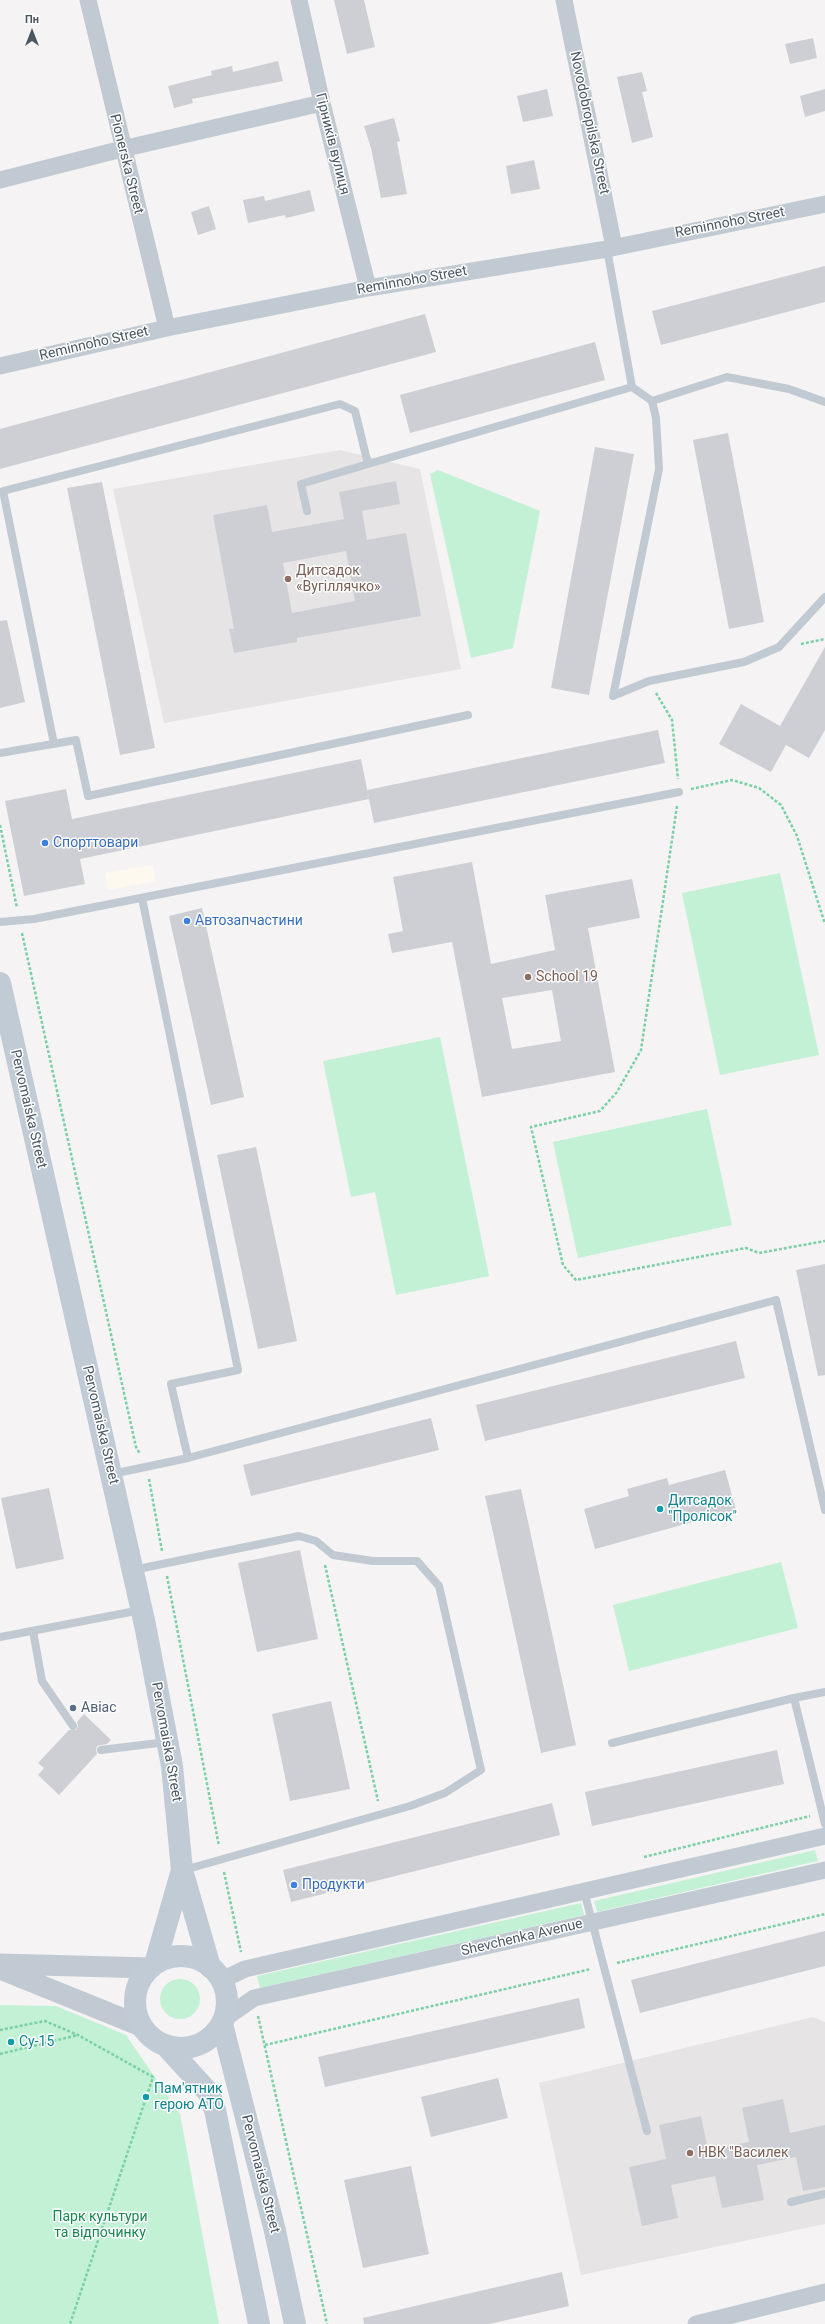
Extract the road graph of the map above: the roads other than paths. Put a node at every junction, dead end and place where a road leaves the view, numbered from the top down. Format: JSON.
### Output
{"nodes":[{"id":1,"x":88,"y":0,"type":"edge"},
{"id":2,"x":299,"y":0,"type":"edge"},
{"id":3,"x":564,"y":0,"type":"edge"},
{"id":4,"x":322,"y":103,"type":"junction"},
{"id":5,"x":122,"y":149,"type":"junction"},
{"id":6,"x":0,"y":180,"type":"edge"},
{"id":7,"x":825,"y":204,"type":"edge"},
{"id":8,"x":611,"y":248,"type":"junction"},
{"id":9,"x":368,"y":288,"type":"junction"},
{"id":10,"x":167,"y":328,"type":"junction"},
{"id":11,"x":0,"y":366,"type":"edge"},
{"id":12,"x":632,"y":387,"type":"junction"},
{"id":13,"x":652,"y":400,"type":"junction"},
{"id":14,"x":825,"y":402,"type":"edge"},
{"id":15,"x":368,"y":464,"type":"junction"},
{"id":16,"x":307,"y":510,"type":"dead end"},
{"id":17,"x":825,"y":597,"type":"edge"},
{"id":18,"x":468,"y":714,"type":"dead end"},
{"id":19,"x":54,"y":744,"type":"junction"},
{"id":20,"x":0,"y":753,"type":"edge"},
{"id":21,"x":679,"y":792,"type":"road end"},
{"id":22,"x":142,"y":898,"type":"junction"},
{"id":23,"x":0,"y":922,"type":"edge"},
{"id":24,"x":0,"y":983,"type":"edge"},
{"id":25,"x":188,"y":1458,"type":"junction"},
{"id":26,"x":112,"y":1474,"type":"junction"},
{"id":27,"x":825,"y":1510,"type":"edge"},
{"id":28,"x":133,"y":1570,"type":"junction"},
{"id":29,"x":142,"y":1610,"type":"junction"},
{"id":30,"x":33,"y":1631,"type":"junction"},
{"id":31,"x":0,"y":1637,"type":"edge"},
{"id":32,"x":825,"y":1692,"type":"edge"},
{"id":33,"x":794,"y":1698,"type":"junction"},
{"id":34,"x":73,"y":1726,"type":"dead end"},
{"id":35,"x":167,"y":1742,"type":"junction"},
{"id":36,"x":612,"y":1743,"type":"dead end"},
{"id":37,"x":101,"y":1750,"type":"dead end"},
{"id":38,"x":825,"y":1824,"type":"edge"},
{"id":39,"x":825,"y":1836,"type":"edge"},
{"id":40,"x":182,"y":1870,"type":"junction"},
{"id":41,"x":825,"y":1870,"type":"edge"},
{"id":42,"x":584,"y":1891,"type":"junction"},
{"id":43,"x":593,"y":1922,"type":"junction"},
{"id":44,"x":0,"y":1964,"type":"edge"},
{"id":45,"x":153,"y":1966,"type":"junction"},
{"id":46,"x":0,"y":1969,"type":"edge"},
{"id":47,"x":216,"y":1973,"type":"junction"},
{"id":48,"x":223,"y":2022,"type":"junction"},
{"id":49,"x":141,"y":2026,"type":"junction"},
{"id":50,"x":167,"y":2047,"type":"junction"},
{"id":51,"x":647,"y":2131,"type":"dead end"},
{"id":52,"x":825,"y":2194,"type":"edge"},
{"id":53,"x":791,"y":2202,"type":"dead end"},
{"id":54,"x":825,"y":2292,"type":"edge"},
{"id":55,"x":259,"y":2324,"type":"edge"},
{"id":56,"x":295,"y":2324,"type":"edge"},
{"id":57,"x":696,"y":2324,"type":"edge"}],
"edges":[{"from":1,"to":5,"type":"street","name":"Pionerska Street"},
{"from":2,"to":4,"type":"street","name":"Гірників вулиця"},
{"from":3,"to":8,"type":"street","name":"Novodobropilska Street"},
{"from":4,"to":5,"type":"street"},
{"from":4,"to":9,"type":"street","name":"Гірників вулиця"},
{"from":5,"to":6,"type":"street"},
{"from":5,"to":10,"type":"street","name":"Pionerska Street"},
{"from":7,"to":8,"type":"street","name":"Reminnoho Street"},
{"from":8,"to":9,"type":"street","name":"Reminnoho Street"},
{"from":8,"to":12,"type":"lane"},
{"from":9,"to":10,"type":"street","name":"Reminnoho Street"},
{"from":10,"to":11,"type":"street","name":"Reminnoho Street"},
{"from":12,"to":13,"type":"lane"},
{"from":12,"to":15,"type":"lane"},
{"from":13,"to":14,"type":"lane"},
{"from":13,"to":17,"type":"lane"},
{"from":15,"to":16,"type":"lane"},
{"from":15,"to":19,"type":"lane"},
{"from":18,"to":19,"type":"lane"},
{"from":19,"to":20,"type":"lane"},
{"from":21,"to":22,"type":"lane"},
{"from":22,"to":23,"type":"lane"},
{"from":22,"to":25,"type":"lane"},
{"from":24,"to":26,"type":"main road","name":"Pervomaiska Street"},
{"from":25,"to":26,"type":"lane"},
{"from":25,"to":27,"type":"lane"},
{"from":26,"to":28,"type":"main road","name":"Pervomaiska Street"},
{"from":28,"to":29,"type":"main road","name":"Pervomaiska Street"},
{"from":28,"to":40,"type":"lane"},
{"from":29,"to":30,"type":"lane"},
{"from":29,"to":35,"type":"main road","name":"Pervomaiska Street"},
{"from":30,"to":31,"type":"lane"},
{"from":30,"to":34,"type":"lane"},
{"from":32,"to":33,"type":"lane"},
{"from":33,"to":36,"type":"lane"},
{"from":33,"to":38,"type":"lane"},
{"from":35,"to":37,"type":"lane"},
{"from":35,"to":40,"type":"main road","name":"Pervomaiska Street"},
{"from":39,"to":42,"type":"street"},
{"from":40,"to":45,"type":"main road","name":"Pervomaiska Street"},
{"from":40,"to":47,"type":"main road","name":"Pervomaiska Street"},
{"from":41,"to":43,"type":"street","name":"Shevchenka Avenue"},
{"from":42,"to":43,"type":"lane"},
{"from":42,"to":47,"type":"street"},
{"from":43,"to":48,"type":"street","name":"Shevchenka Avenue"},
{"from":43,"to":51,"type":"lane"},
{"from":44,"to":45,"type":"street"},
{"from":45,"to":47,"type":"main road"},
{"from":45,"to":49,"type":"main road"},
{"from":46,"to":49,"type":"street"},
{"from":47,"to":48,"type":"main road"},
{"from":48,"to":50,"type":"main road"},
{"from":48,"to":56,"type":"main road","name":"Pervomaiska Street"},
{"from":49,"to":50,"type":"main road"},
{"from":50,"to":55,"type":"main road","name":"Pervomaiska Street"},
{"from":52,"to":53,"type":"lane"},
{"from":54,"to":57,"type":"street"}]}
